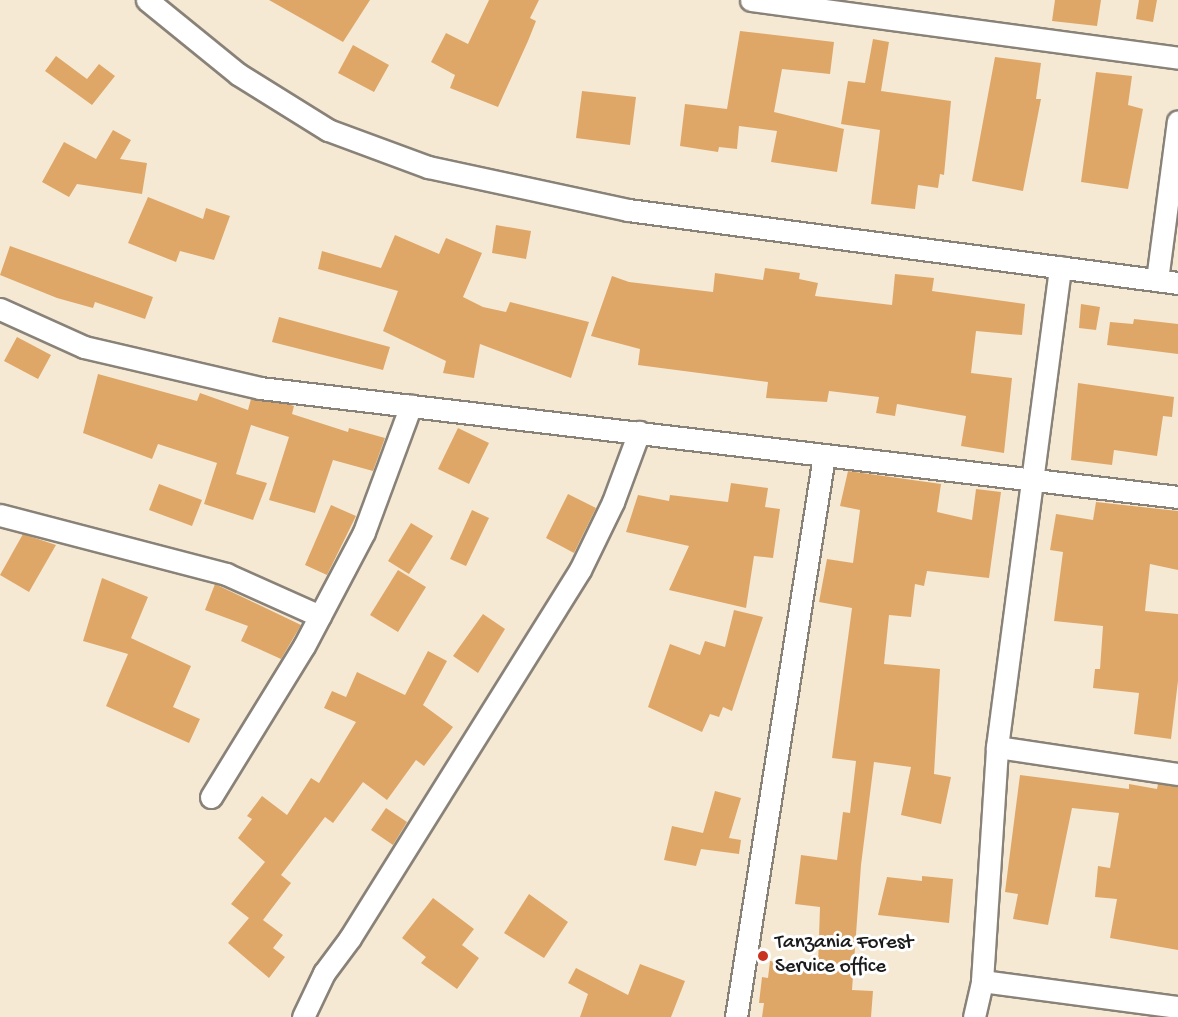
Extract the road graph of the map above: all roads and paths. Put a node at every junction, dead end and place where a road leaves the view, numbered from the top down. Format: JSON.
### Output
{"nodes":[{"id":1,"x":147,"y":0,"type":"edge"},
{"id":2,"x":752,"y":0,"type":"edge"},
{"id":3,"x":1178,"y":58,"type":"edge"},
{"id":4,"x":1178,"y":121,"type":"edge"},
{"id":5,"x":1060,"y":267,"type":"junction"},
{"id":6,"x":1168,"y":282,"type":"edge"},
{"id":7,"x":0,"y":309,"type":"edge"},
{"id":8,"x":411,"y":405,"type":"junction"},
{"id":9,"x":639,"y":432,"type":"junction"},
{"id":10,"x":824,"y":456,"type":"junction"},
{"id":11,"x":1030,"y":482,"type":"junction"},
{"id":12,"x":1178,"y":497,"type":"edge"},
{"id":13,"x":0,"y":515,"type":"edge"},
{"id":14,"x":320,"y":616,"type":"junction"},
{"id":15,"x":997,"y":747,"type":"junction"},
{"id":16,"x":1178,"y":774,"type":"edge"},
{"id":17,"x":211,"y":797,"type":"dead end"},
{"id":18,"x":982,"y":981,"type":"junction"},
{"id":19,"x":1170,"y":1010,"type":"edge"},
{"id":20,"x":303,"y":1017,"type":"edge"},
{"id":21,"x":736,"y":1017,"type":"edge"},
{"id":22,"x":974,"y":1017,"type":"edge"}],
"edges":[{"from":1,"to":5,"type":"street"},
{"from":2,"to":3,"type":"street"},
{"from":4,"to":6,"type":"street"},
{"from":5,"to":6,"type":"street"},
{"from":5,"to":11,"type":"street"},
{"from":7,"to":8,"type":"street"},
{"from":8,"to":9,"type":"street"},
{"from":8,"to":14,"type":"street"},
{"from":9,"to":10,"type":"street"},
{"from":9,"to":20,"type":"street"},
{"from":10,"to":11,"type":"street"},
{"from":10,"to":21,"type":"street"},
{"from":11,"to":12,"type":"street"},
{"from":11,"to":15,"type":"street"},
{"from":13,"to":14,"type":"street"},
{"from":14,"to":17,"type":"street"},
{"from":15,"to":16,"type":"street"},
{"from":15,"to":18,"type":"street"},
{"from":18,"to":19,"type":"street"},
{"from":18,"to":22,"type":"street"}]}
